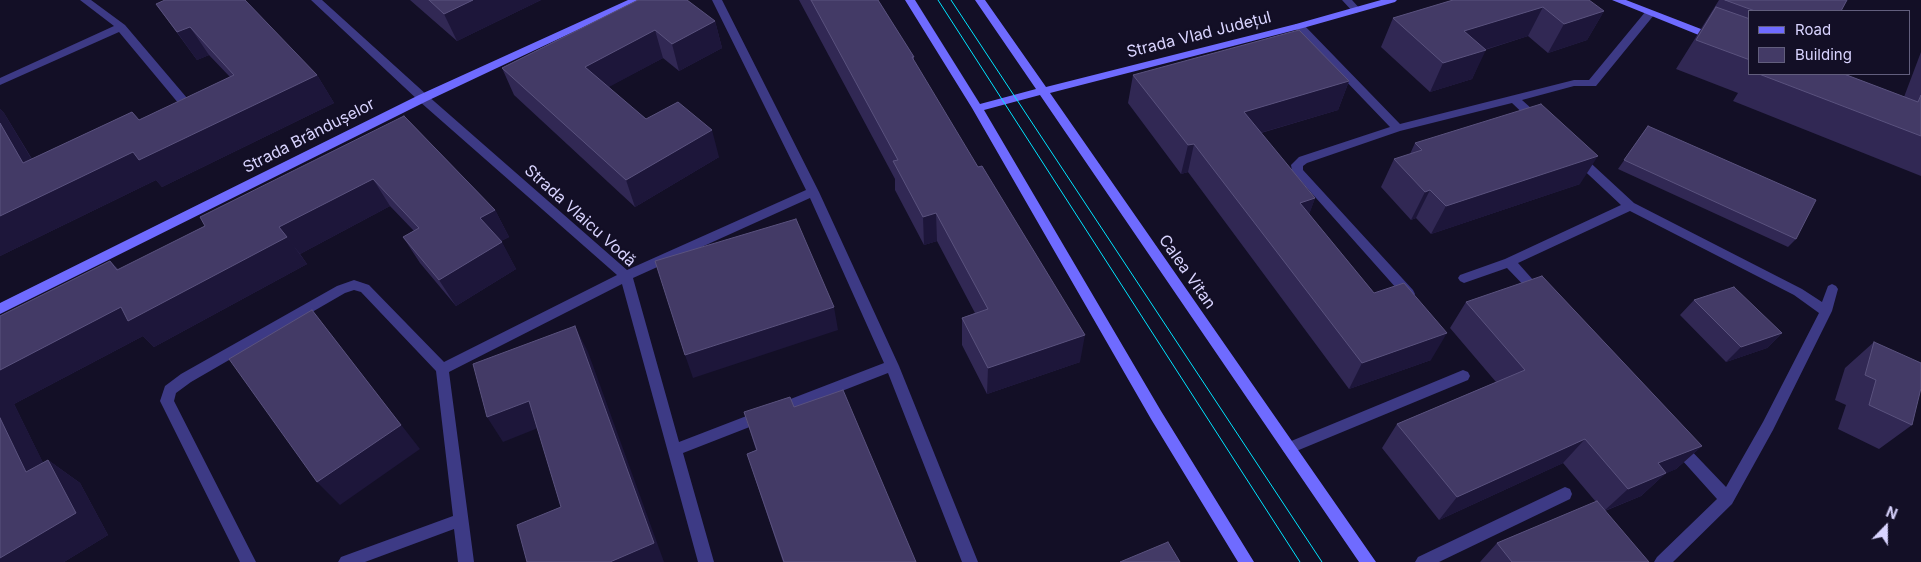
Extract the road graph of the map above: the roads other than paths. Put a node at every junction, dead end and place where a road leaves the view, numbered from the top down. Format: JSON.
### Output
{"nodes":[{"id":1,"x":84,"y":0,"type":"edge"},
{"id":2,"x":316,"y":0,"type":"edge"},
{"id":3,"x":636,"y":0,"type":"edge"},
{"id":4,"x":718,"y":0,"type":"edge"},
{"id":5,"x":910,"y":0,"type":"edge"},
{"id":6,"x":980,"y":0,"type":"edge"},
{"id":7,"x":1348,"y":0,"type":"edge"},
{"id":8,"x":1392,"y":0,"type":"edge"},
{"id":9,"x":1617,"y":0,"type":"edge"},
{"id":10,"x":1356,"y":10,"type":"junction"},
{"id":11,"x":1650,"y":14,"type":"junction"},
{"id":12,"x":1299,"y":26,"type":"junction"},
{"id":13,"x":121,"y":28,"type":"junction"},
{"id":14,"x":1723,"y":41,"type":"edge"},
{"id":15,"x":0,"y":82,"type":"edge"},
{"id":16,"x":1041,"y":91,"type":"junction"},
{"id":17,"x":423,"y":98,"type":"junction"},
{"id":18,"x":1514,"y":99,"type":"junction"},
{"id":19,"x":183,"y":101,"type":"edge"},
{"id":20,"x":976,"y":108,"type":"junction"},
{"id":21,"x":1398,"y":128,"type":"junction"},
{"id":22,"x":1550,"y":132,"type":"edge"},
{"id":23,"x":1565,"y":146,"type":"edge"},
{"id":24,"x":813,"y":192,"type":"junction"},
{"id":25,"x":1630,"y":206,"type":"junction"},
{"id":26,"x":1508,"y":262,"type":"junction"},
{"id":27,"x":626,"y":276,"type":"junction"},
{"id":28,"x":1464,"y":278,"type":"dead end"},
{"id":29,"x":1832,"y":289,"type":"dead end"},
{"id":30,"x":1409,"y":294,"type":"edge"},
{"id":31,"x":1548,"y":305,"type":"edge"},
{"id":32,"x":0,"y":309,"type":"edge"},
{"id":33,"x":1826,"y":311,"type":"junction"},
{"id":34,"x":892,"y":366,"type":"junction"},
{"id":35,"x":442,"y":369,"type":"junction"},
{"id":36,"x":1463,"y":376,"type":"dead end"},
{"id":37,"x":1668,"y":434,"type":"edge"},
{"id":38,"x":1289,"y":448,"type":"junction"},
{"id":39,"x":674,"y":450,"type":"junction"},
{"id":40,"x":1565,"y":494,"type":"dead end"},
{"id":41,"x":1727,"y":499,"type":"junction"},
{"id":42,"x":462,"y":519,"type":"junction"},
{"id":43,"x":248,"y":562,"type":"edge"},
{"id":44,"x":346,"y":562,"type":"edge"},
{"id":45,"x":466,"y":562,"type":"edge"},
{"id":46,"x":706,"y":562,"type":"edge"},
{"id":47,"x":970,"y":562,"type":"edge"},
{"id":48,"x":1246,"y":562,"type":"edge"},
{"id":49,"x":1368,"y":562,"type":"edge"},
{"id":50,"x":1423,"y":562,"type":"edge"},
{"id":51,"x":1662,"y":562,"type":"edge"}],
"edges":[{"from":1,"to":13,"type":"street"},
{"from":2,"to":17,"type":"street","name":"Strada Vlaicu Vodă"},
{"from":3,"to":17,"type":"main road","name":"Strada Brândușelor"},
{"from":4,"to":24,"type":"street"},
{"from":5,"to":20,"type":"main road"},
{"from":6,"to":16,"type":"main road","name":"Calea Vitan"},
{"from":7,"to":10,"type":"street"},
{"from":8,"to":10,"type":"main road","name":"Strada Vlad Județul"},
{"from":9,"to":11,"type":"main road"},
{"from":10,"to":12,"type":"main road","name":"Strada Vlad Județul"},
{"from":11,"to":14,"type":"main road"},
{"from":11,"to":18,"type":"street"},
{"from":12,"to":16,"type":"main road","name":"Strada Vlad Județul"},
{"from":12,"to":21,"type":"street"},
{"from":13,"to":15,"type":"street"},
{"from":13,"to":19,"type":"street"},
{"from":16,"to":20,"type":"main road","name":"Strada Vlad Județul"},
{"from":16,"to":38,"type":"main road","name":"Calea Vitan"},
{"from":17,"to":27,"type":"street","name":"Strada Vlaicu Vodă"},
{"from":17,"to":32,"type":"main road","name":"Strada Brândușelor"},
{"from":18,"to":21,"type":"street"},
{"from":18,"to":22,"type":"street"},
{"from":20,"to":48,"type":"main road"},
{"from":21,"to":30,"type":"street"},
{"from":23,"to":25,"type":"street"},
{"from":24,"to":27,"type":"street"},
{"from":24,"to":34,"type":"street"},
{"from":25,"to":26,"type":"street"},
{"from":25,"to":33,"type":"street"},
{"from":26,"to":28,"type":"street"},
{"from":26,"to":31,"type":"street"},
{"from":27,"to":35,"type":"street"},
{"from":27,"to":39,"type":"street","name":"Strada Vlaicu Vodă"},
{"from":29,"to":33,"type":"street"},
{"from":33,"to":41,"type":"street"},
{"from":34,"to":39,"type":"street"},
{"from":34,"to":47,"type":"street"},
{"from":35,"to":42,"type":"street"},
{"from":35,"to":43,"type":"street"},
{"from":36,"to":38,"type":"street"},
{"from":37,"to":41,"type":"street"},
{"from":38,"to":49,"type":"main road","name":"Calea Vitan"},
{"from":39,"to":46,"type":"street","name":"Strada Vlaicu Vodă"},
{"from":40,"to":50,"type":"street"},
{"from":41,"to":51,"type":"street"},
{"from":42,"to":44,"type":"street"},
{"from":42,"to":45,"type":"street"}]}
